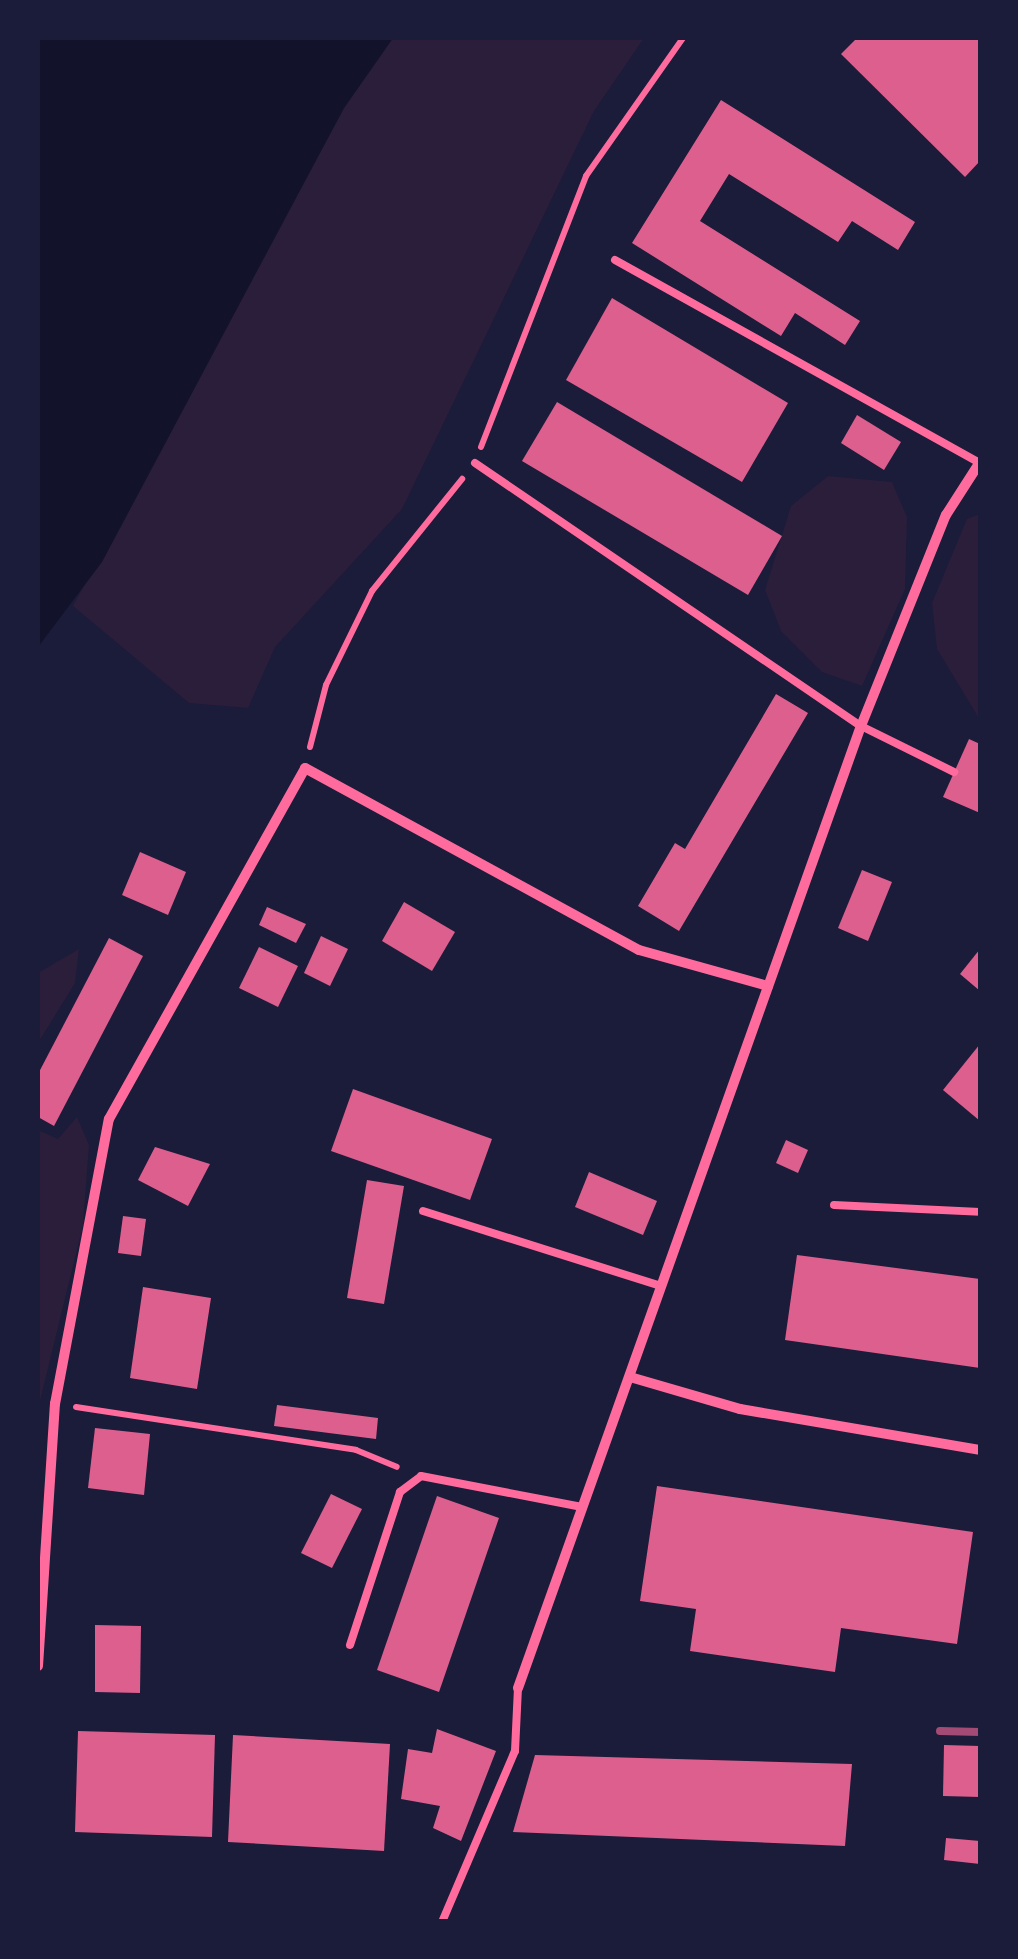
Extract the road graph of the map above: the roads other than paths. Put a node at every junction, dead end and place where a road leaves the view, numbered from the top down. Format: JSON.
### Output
{"nodes":[{"id":1,"x":615,"y":260,"type":"dead end"},
{"id":2,"x":980,"y":462,"type":"edge"},
{"id":3,"x":475,"y":463,"type":"road end"},
{"id":4,"x":861,"y":726,"type":"junction"},
{"id":5,"x":954,"y":772,"type":"dead end"},
{"id":6,"x":768,"y":986,"type":"junction"},
{"id":7,"x":834,"y":1205,"type":"dead end"},
{"id":8,"x":423,"y":1211,"type":"dead end"},
{"id":9,"x":980,"y":1212,"type":"edge"},
{"id":10,"x":661,"y":1286,"type":"junction"},
{"id":11,"x":630,"y":1377,"type":"junction"},
{"id":12,"x":980,"y":1450,"type":"edge"},
{"id":13,"x":582,"y":1507,"type":"junction"},
{"id":14,"x":350,"y":1645,"type":"dead end"},
{"id":15,"x":38,"y":1666,"type":"edge"},
{"id":16,"x":518,"y":1688,"type":"joint"},
{"id":17,"x":442,"y":1922,"type":"edge"}],
"edges":[{"from":1,"to":2,"type":"lane"},
{"from":2,"to":4,"type":"street"},
{"from":3,"to":4,"type":"lane"},
{"from":4,"to":5,"type":"lane"},
{"from":4,"to":6,"type":"street"},
{"from":6,"to":10,"type":"street"},
{"from":6,"to":15,"type":"street"},
{"from":7,"to":9,"type":"lane"},
{"from":8,"to":10,"type":"lane"},
{"from":10,"to":11,"type":"street"},
{"from":11,"to":12,"type":"street"},
{"from":11,"to":13,"type":"street"},
{"from":13,"to":14,"type":"lane"},
{"from":13,"to":16,"type":"street"},
{"from":16,"to":17,"type":"lane"}]}
